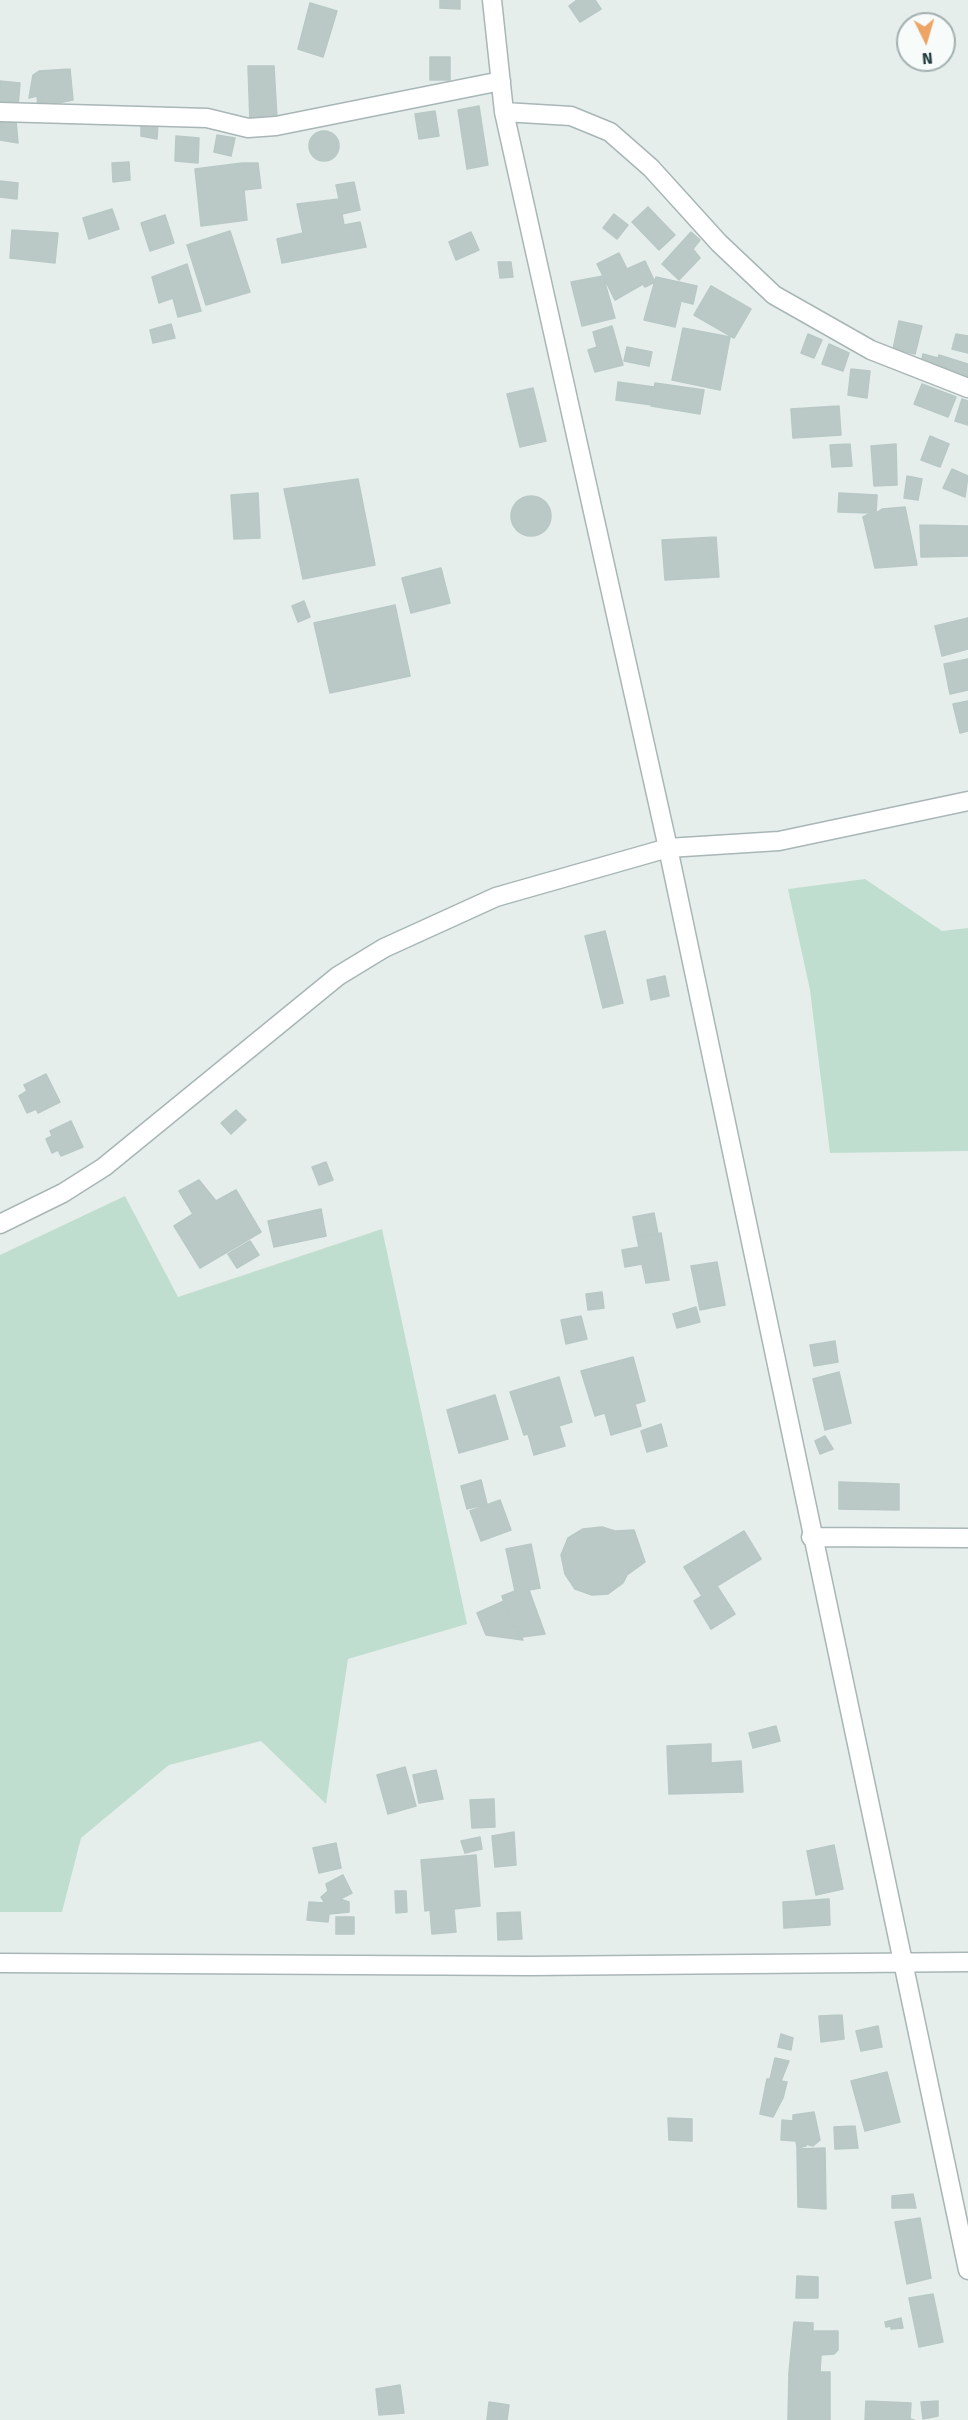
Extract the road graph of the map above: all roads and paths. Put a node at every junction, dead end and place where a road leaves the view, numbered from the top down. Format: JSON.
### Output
{"nodes":[{"id":1,"x":492,"y":0,"type":"edge"},
{"id":2,"x":501,"y":81,"type":"junction"},
{"id":3,"x":0,"y":112,"type":"edge"},
{"id":4,"x":504,"y":112,"type":"junction"},
{"id":5,"x":968,"y":388,"type":"edge"},
{"id":6,"x":968,"y":801,"type":"edge"},
{"id":7,"x":668,"y":848,"type":"junction"},
{"id":8,"x":0,"y":1224,"type":"edge"},
{"id":9,"x":812,"y":1537,"type":"junction"},
{"id":10,"x":968,"y":1538,"type":"edge"},
{"id":11,"x":903,"y":1961,"type":"junction"},
{"id":12,"x":968,"y":1962,"type":"edge"},
{"id":13,"x":0,"y":1964,"type":"edge"},
{"id":14,"x":968,"y":2270,"type":"edge"}],
"edges":[{"from":1,"to":2,"type":"street"},
{"from":2,"to":3,"type":"street"},
{"from":2,"to":4,"type":"street"},
{"from":4,"to":5,"type":"street"},
{"from":4,"to":7,"type":"street"},
{"from":6,"to":7,"type":"street"},
{"from":7,"to":8,"type":"street"},
{"from":7,"to":9,"type":"street"},
{"from":9,"to":10,"type":"street"},
{"from":9,"to":11,"type":"street"},
{"from":11,"to":12,"type":"street"},
{"from":11,"to":13,"type":"street"},
{"from":11,"to":14,"type":"street"}]}
